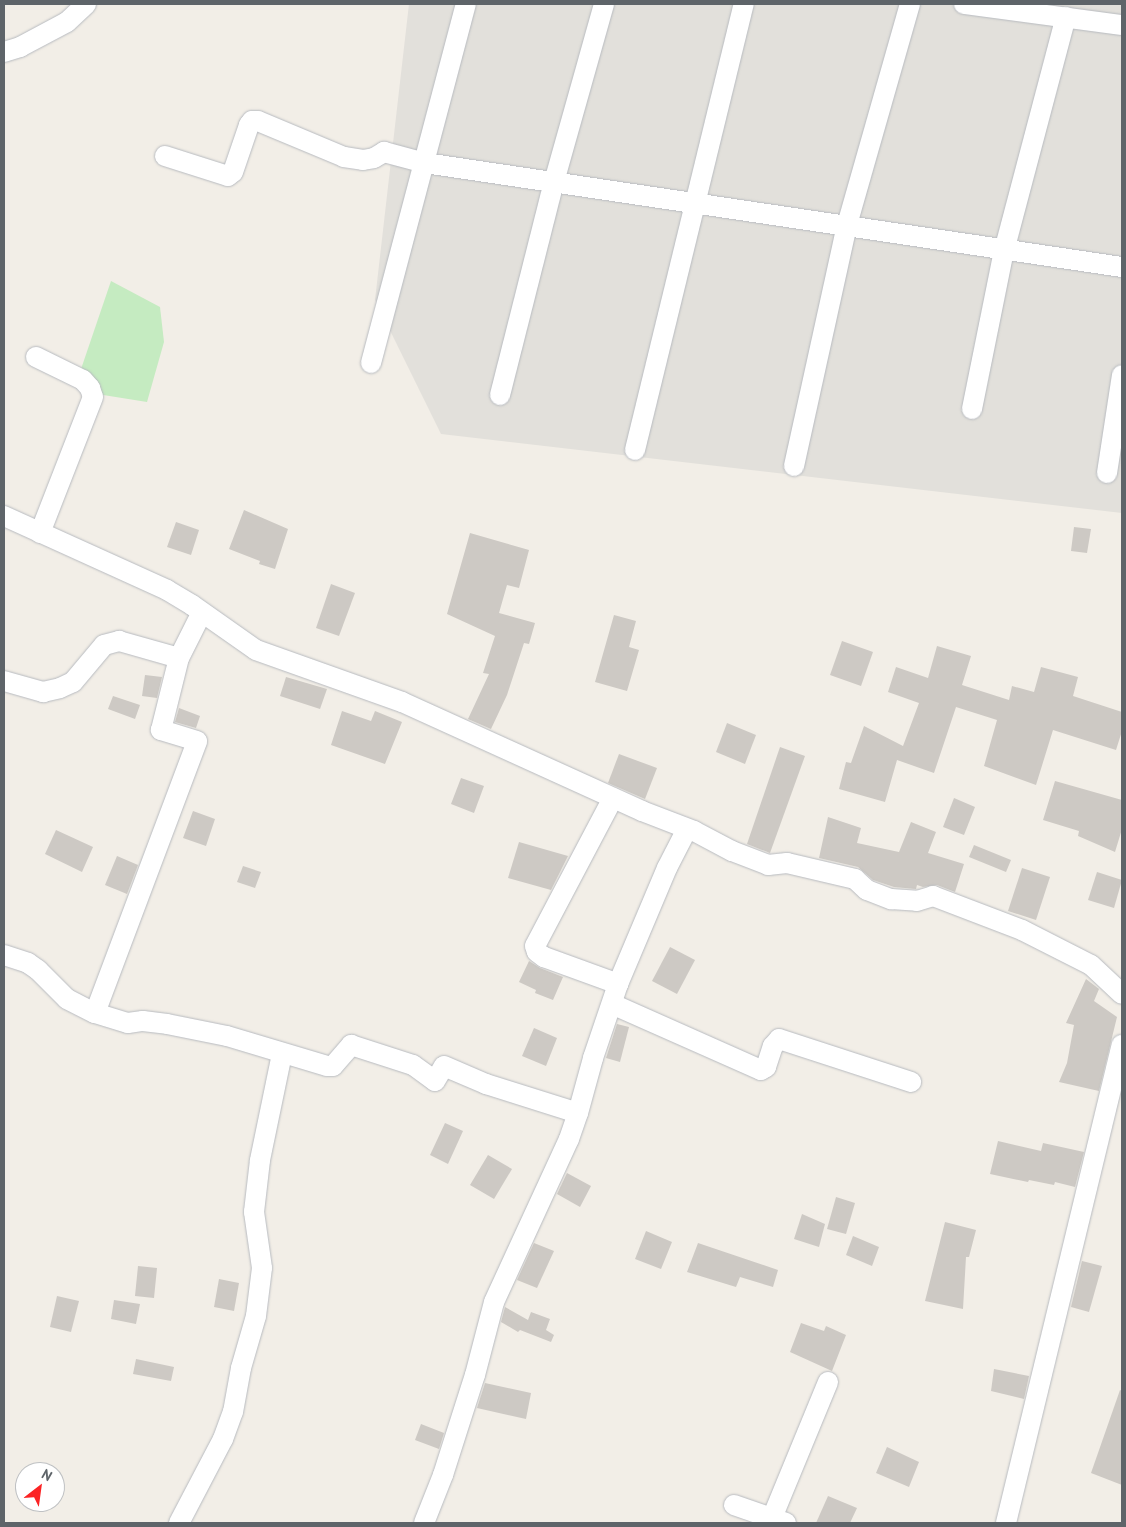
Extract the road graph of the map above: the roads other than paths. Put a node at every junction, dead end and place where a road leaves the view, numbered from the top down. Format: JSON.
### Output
{"nodes":[{"id":1,"x":86,"y":4,"type":"edge"},
{"id":2,"x":466,"y":4,"type":"edge"},
{"id":3,"x":604,"y":4,"type":"edge"},
{"id":4,"x":744,"y":4,"type":"edge"},
{"id":5,"x":910,"y":4,"type":"edge"},
{"id":6,"x":964,"y":4,"type":"edge"},
{"id":7,"x":1066,"y":17,"type":"junction"},
{"id":8,"x":1122,"y":25,"type":"edge"},
{"id":9,"x":4,"y":52,"type":"edge"},
{"id":10,"x":165,"y":156,"type":"dead end"},
{"id":11,"x":425,"y":163,"type":"junction"},
{"id":12,"x":554,"y":182,"type":"junction"},
{"id":13,"x":695,"y":203,"type":"junction"},
{"id":14,"x":847,"y":225,"type":"junction"},
{"id":15,"x":1004,"y":251,"type":"junction"},
{"id":16,"x":1122,"y":267,"type":"edge"},
{"id":17,"x":36,"y":357,"type":"dead end"},
{"id":18,"x":371,"y":364,"type":"dead end"},
{"id":19,"x":1122,"y":375,"type":"edge"},
{"id":20,"x":500,"y":395,"type":"dead end"},
{"id":21,"x":972,"y":409,"type":"dead end"},
{"id":22,"x":635,"y":450,"type":"dead end"},
{"id":23,"x":794,"y":466,"type":"dead end"},
{"id":24,"x":1108,"y":473,"type":"dead end"},
{"id":25,"x":4,"y":516,"type":"edge"},
{"id":26,"x":40,"y":533,"type":"junction"},
{"id":27,"x":202,"y":612,"type":"junction"},
{"id":28,"x":179,"y":658,"type":"junction"},
{"id":29,"x":4,"y":681,"type":"edge"},
{"id":30,"x":612,"y":798,"type":"junction"},
{"id":31,"x":687,"y":829,"type":"junction"},
{"id":32,"x":4,"y":955,"type":"edge"},
{"id":33,"x":618,"y":984,"type":"junction"},
{"id":34,"x":1122,"y":994,"type":"edge"},
{"id":35,"x":612,"y":1004,"type":"junction"},
{"id":36,"x":95,"y":1013,"type":"junction"},
{"id":37,"x":1122,"y":1045,"type":"edge"},
{"id":38,"x":282,"y":1054,"type":"junction"},
{"id":39,"x":911,"y":1082,"type":"dead end"},
{"id":40,"x":578,"y":1113,"type":"junction"},
{"id":41,"x":828,"y":1382,"type":"dead end"},
{"id":42,"x":734,"y":1505,"type":"dead end"},
{"id":43,"x":779,"y":1521,"type":"edge"},
{"id":44,"x":179,"y":1523,"type":"edge"},
{"id":45,"x":424,"y":1523,"type":"edge"},
{"id":46,"x":1006,"y":1523,"type":"edge"}],
"edges":[{"from":1,"to":9,"type":"street"},
{"from":2,"to":11,"type":"street"},
{"from":3,"to":12,"type":"street"},
{"from":4,"to":13,"type":"street"},
{"from":5,"to":14,"type":"street"},
{"from":6,"to":7,"type":"street"},
{"from":7,"to":8,"type":"street"},
{"from":7,"to":15,"type":"street"},
{"from":10,"to":11,"type":"street"},
{"from":11,"to":12,"type":"street"},
{"from":11,"to":18,"type":"street"},
{"from":12,"to":13,"type":"street"},
{"from":12,"to":20,"type":"street"},
{"from":13,"to":14,"type":"street"},
{"from":13,"to":22,"type":"street"},
{"from":14,"to":15,"type":"street"},
{"from":14,"to":23,"type":"street"},
{"from":15,"to":16,"type":"street"},
{"from":15,"to":21,"type":"street"},
{"from":17,"to":26,"type":"street"},
{"from":19,"to":24,"type":"street"},
{"from":25,"to":26,"type":"street"},
{"from":26,"to":27,"type":"street"},
{"from":27,"to":28,"type":"street"},
{"from":27,"to":30,"type":"street"},
{"from":28,"to":29,"type":"street"},
{"from":28,"to":36,"type":"street"},
{"from":30,"to":31,"type":"street"},
{"from":30,"to":33,"type":"street"},
{"from":31,"to":33,"type":"street"},
{"from":31,"to":34,"type":"street"},
{"from":32,"to":36,"type":"street"},
{"from":33,"to":35,"type":"street"},
{"from":35,"to":39,"type":"street"},
{"from":35,"to":40,"type":"street"},
{"from":36,"to":38,"type":"street"},
{"from":37,"to":46,"type":"street"},
{"from":38,"to":40,"type":"street"},
{"from":38,"to":44,"type":"street"},
{"from":40,"to":45,"type":"street"},
{"from":41,"to":43,"type":"street"},
{"from":42,"to":43,"type":"street"}]}
